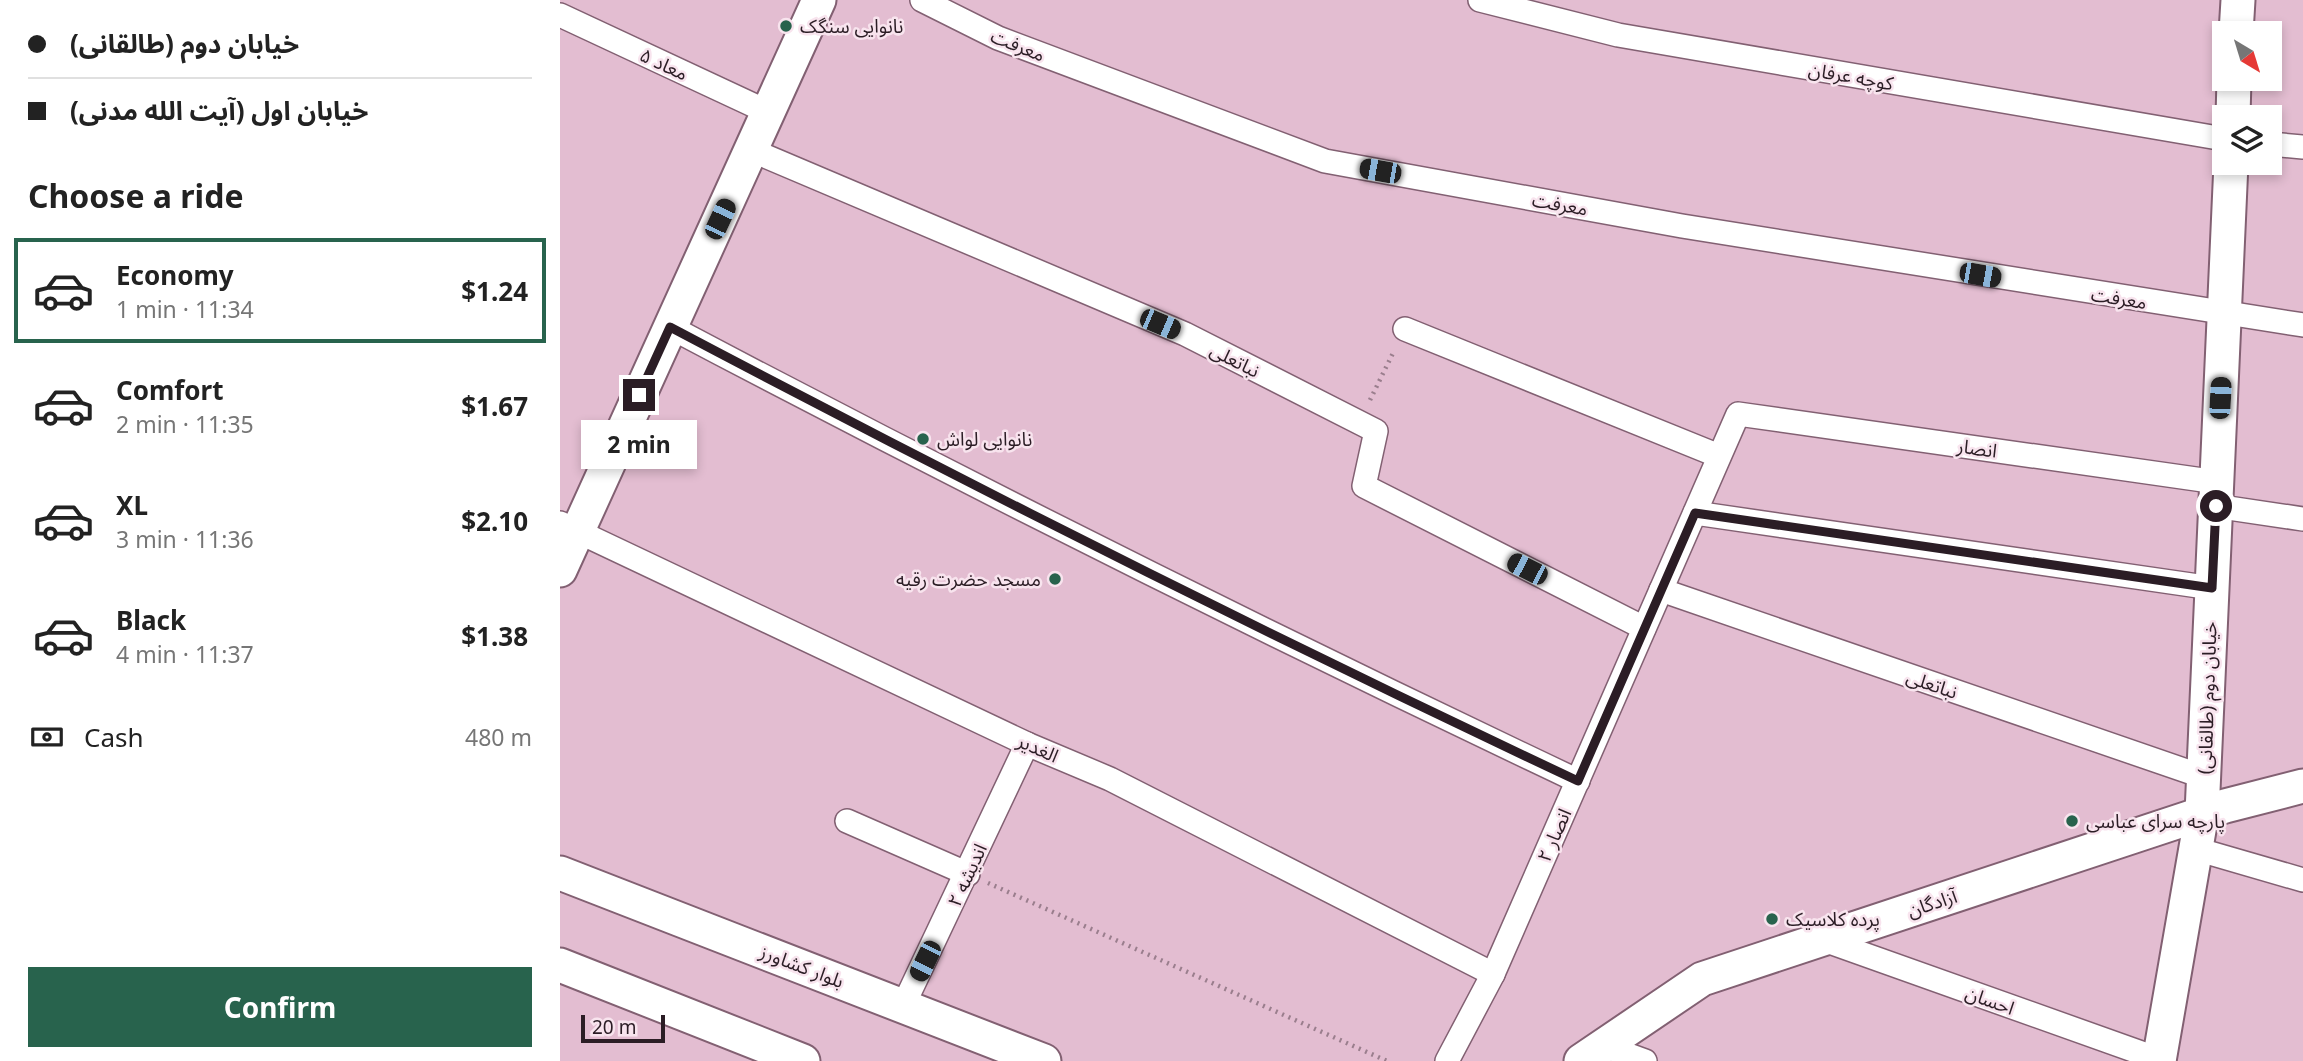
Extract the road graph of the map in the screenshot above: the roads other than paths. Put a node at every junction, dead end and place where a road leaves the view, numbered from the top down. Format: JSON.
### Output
{"nodes":[{"id":1,"x":819,"y":0,"type":"edge"},
{"id":2,"x":922,"y":0,"type":"edge"},
{"id":3,"x":1480,"y":0,"type":"edge"},
{"id":4,"x":2238,"y":0,"type":"edge"},
{"id":5,"x":560,"y":15,"type":"edge"},
{"id":6,"x":2237,"y":21,"type":"edge"},
{"id":7,"x":768,"y":112,"type":"junction"},
{"id":8,"x":2212,"y":137,"type":"edge"},
{"id":9,"x":2282,"y":145,"type":"edge"},
{"id":10,"x":2303,"y":147,"type":"edge"},
{"id":11,"x":751,"y":150,"type":"junction"},
{"id":12,"x":2230,"y":175,"type":"edge"},
{"id":13,"x":2224,"y":315,"type":"junction"},
{"id":14,"x":2303,"y":326,"type":"edge"},
{"id":15,"x":670,"y":327,"type":"junction"},
{"id":16,"x":1405,"y":329,"type":"road end"},
{"id":17,"x":1738,"y":414,"type":"joint"},
{"id":18,"x":1720,"y":456,"type":"junction"},
{"id":19,"x":2216,"y":494,"type":"junction"},
{"id":20,"x":1695,"y":513,"type":"junction"},
{"id":21,"x":2303,"y":519,"type":"edge"},
{"id":22,"x":569,"y":527,"type":"edge"},
{"id":23,"x":560,"y":570,"type":"edge"},
{"id":24,"x":2212,"y":588,"type":"junction"},
{"id":25,"x":1661,"y":590,"type":"junction"},
{"id":26,"x":1644,"y":628,"type":"junction"},
{"id":27,"x":1027,"y":744,"type":"junction"},
{"id":28,"x":2204,"y":777,"type":"junction"},
{"id":29,"x":1578,"y":781,"type":"junction"},
{"id":30,"x":2303,"y":786,"type":"edge"},
{"id":31,"x":2202,"y":813,"type":"junction"},
{"id":32,"x":846,"y":821,"type":"dead end"},
{"id":33,"x":2196,"y":849,"type":"junction"},
{"id":34,"x":560,"y":873,"type":"edge"},
{"id":35,"x":968,"y":874,"type":"junction"},
{"id":36,"x":2303,"y":880,"type":"edge"},
{"id":37,"x":1821,"y":939,"type":"junction"},
{"id":38,"x":561,"y":969,"type":"edge"},
{"id":39,"x":1493,"y":974,"type":"junction"},
{"id":40,"x":904,"y":1004,"type":"junction"},
{"id":41,"x":1593,"y":1053,"type":"edge"},
{"id":42,"x":781,"y":1057,"type":"edge"},
{"id":43,"x":1044,"y":1061,"type":"edge"},
{"id":44,"x":1447,"y":1061,"type":"edge"},
{"id":45,"x":1645,"y":1061,"type":"edge"},
{"id":46,"x":2160,"y":1061,"type":"edge"}],
"edges":[{"from":1,"to":7,"type":"street"},
{"from":2,"to":13,"type":"street","name":"معرفت"},
{"from":3,"to":8,"type":"street","name":"کوچه عرفان"},
{"from":4,"to":6,"type":"street"},
{"from":5,"to":7,"type":"street","name":"معاد ۵"},
{"from":7,"to":11,"type":"street"},
{"from":9,"to":10,"type":"street"},
{"from":11,"to":15,"type":"street"},
{"from":11,"to":26,"type":"street","name":"نباتعلی"},
{"from":12,"to":13,"type":"street","name":"خیابان دوم (طالقانی)"},
{"from":13,"to":14,"type":"street","name":"معرفت"},
{"from":13,"to":19,"type":"street","name":"خیابان دوم (طالقانی)"},
{"from":15,"to":22,"type":"street"},
{"from":15,"to":29,"type":"street"},
{"from":16,"to":18,"type":"street"},
{"from":17,"to":18,"type":"street","name":"انصار ۲"},
{"from":17,"to":19,"type":"street","name":"انصار"},
{"from":18,"to":20,"type":"street","name":"انصار ۲"},
{"from":19,"to":21,"type":"street","name":"انصار"},
{"from":19,"to":24,"type":"street","name":"خیابان دوم (طالقانی)"},
{"from":20,"to":24,"type":"street"},
{"from":20,"to":25,"type":"street","name":"انصار ۲"},
{"from":22,"to":23,"type":"street"},
{"from":22,"to":27,"type":"street","name":"الغدیر"},
{"from":24,"to":28,"type":"street","name":"خیابان دوم (طالقانی)"},
{"from":25,"to":26,"type":"street","name":"انصار ۲"},
{"from":25,"to":28,"type":"street","name":"نباتعلی"},
{"from":26,"to":29,"type":"street","name":"انصار ۲"},
{"from":27,"to":35,"type":"street","name":"اندیشه ۲"},
{"from":27,"to":39,"type":"street","name":"الغدیر"},
{"from":28,"to":31,"type":"street","name":"خیابان دوم (طالقانی)"},
{"from":29,"to":39,"type":"street","name":"انصار ۲"},
{"from":30,"to":31,"type":"street","name":"آزادگان"},
{"from":31,"to":33,"type":"street","name":"خیابان دوم (طالقانی)"},
{"from":31,"to":37,"type":"street","name":"آزادگان"},
{"from":32,"to":35,"type":"street"},
{"from":33,"to":36,"type":"street"},
{"from":33,"to":46,"type":"street","name":"خیابان دوم (طالقانی)"},
{"from":34,"to":40,"type":"street","name":"بلوار کشاورز"},
{"from":35,"to":40,"type":"street","name":"اندیشه ۲"},
{"from":37,"to":41,"type":"street","name":"آزادگان"},
{"from":37,"to":46,"type":"street","name":"احسان"},
{"from":38,"to":42,"type":"street"},
{"from":39,"to":44,"type":"street","name":"انصار ۲"},
{"from":40,"to":43,"type":"street","name":"بلوار کشاورز"},
{"from":41,"to":45,"type":"street"}]}
